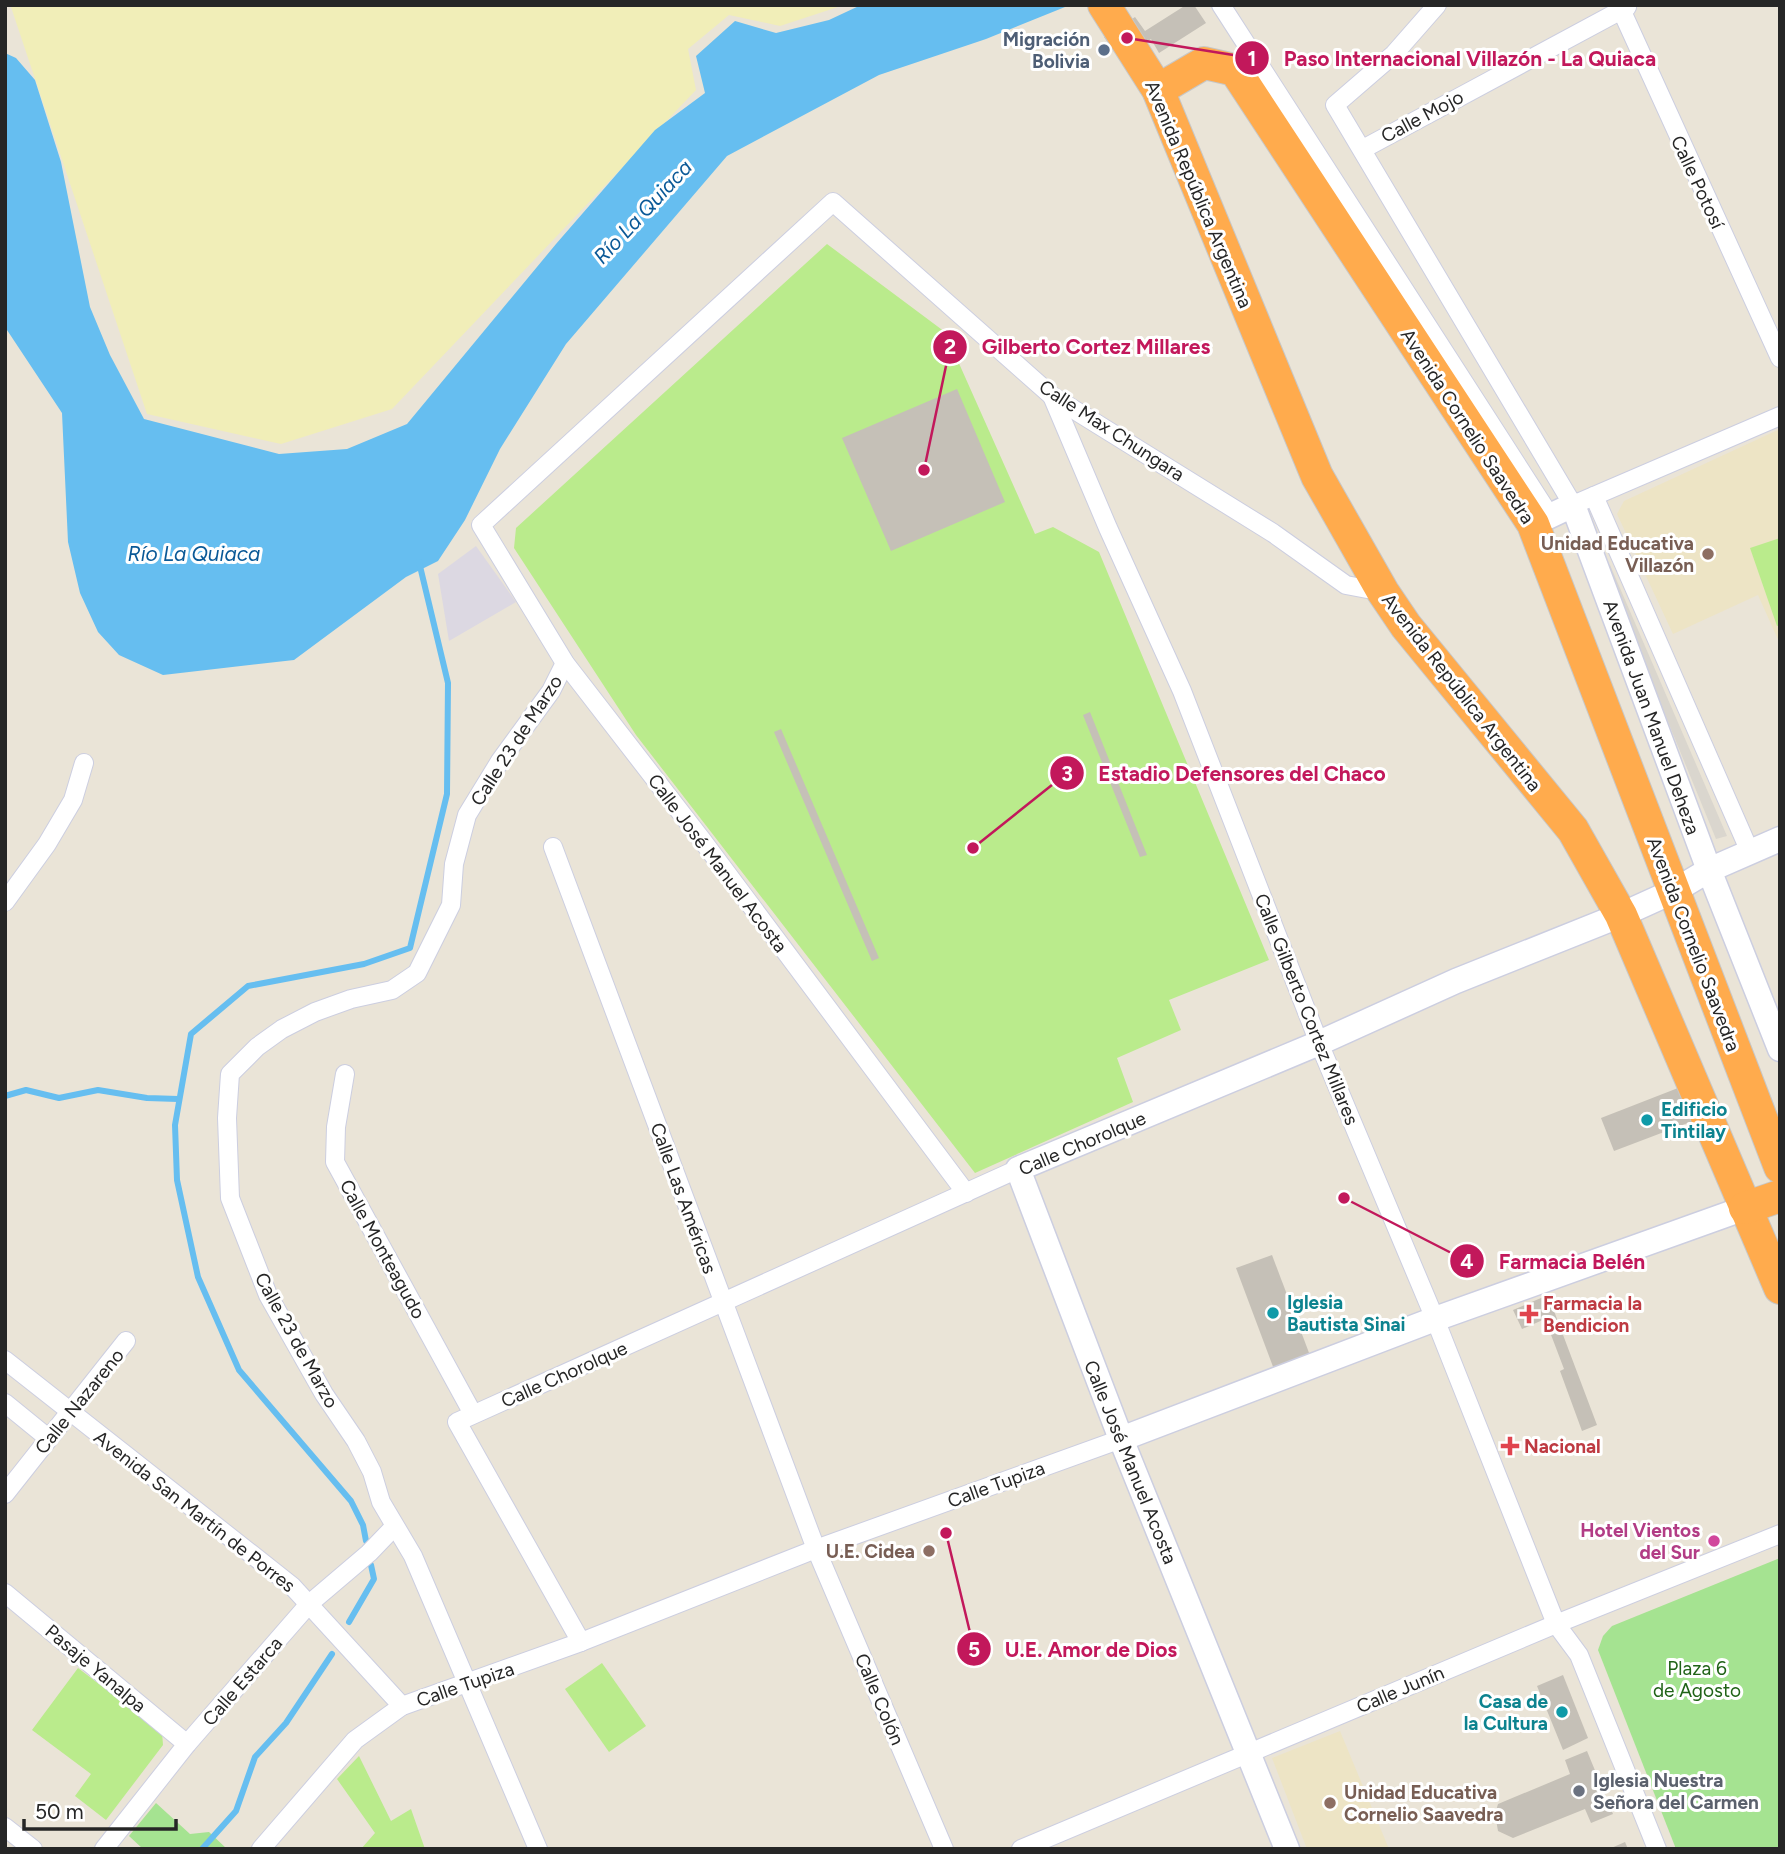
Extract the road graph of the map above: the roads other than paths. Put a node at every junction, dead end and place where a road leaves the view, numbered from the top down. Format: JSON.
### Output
{"nodes":[{"id":1,"x":1222,"y":5,"type":"edge"},
{"id":2,"x":1437,"y":5,"type":"edge"},
{"id":3,"x":1623,"y":7,"type":"edge"},
{"id":4,"x":1108,"y":11,"type":"edge"},
{"id":5,"x":1158,"y":90,"type":"junction"},
{"id":6,"x":1363,"y":149,"type":"junction"},
{"id":7,"x":1780,"y":358,"type":"edge"},
{"id":8,"x":1052,"y":396,"type":"junction"},
{"id":9,"x":1780,"y":416,"type":"edge"},
{"id":10,"x":1584,"y":501,"type":"junction"},
{"id":11,"x":1542,"y":520,"type":"junction"},
{"id":12,"x":481,"y":525,"type":"joint"},
{"id":13,"x":1383,"y":592,"type":"junction"},
{"id":14,"x":565,"y":663,"type":"junction"},
{"id":15,"x":85,"y":763,"type":"dead end"},
{"id":16,"x":1780,"y":839,"type":"edge"},
{"id":17,"x":553,"y":847,"type":"dead end"},
{"id":18,"x":1750,"y":852,"type":"junction"},
{"id":19,"x":1709,"y":870,"type":"junction"},
{"id":20,"x":1674,"y":891,"type":"junction"},
{"id":21,"x":7,"y":897,"type":"edge"},
{"id":22,"x":1621,"y":915,"type":"junction"},
{"id":23,"x":1319,"y":1043,"type":"junction"},
{"id":24,"x":1780,"y":1049,"type":"edge"},
{"id":25,"x":345,"y":1074,"type":"dead end"},
{"id":26,"x":1780,"y":1167,"type":"edge"},
{"id":27,"x":1018,"y":1169,"type":"junction"},
{"id":28,"x":966,"y":1193,"type":"junction"},
{"id":29,"x":1780,"y":1196,"type":"edge"},
{"id":30,"x":1745,"y":1208,"type":"junction"},
{"id":31,"x":1780,"y":1288,"type":"edge"},
{"id":32,"x":723,"y":1302,"type":"junction"},
{"id":33,"x":1435,"y":1319,"type":"junction"},
{"id":34,"x":127,"y":1341,"type":"dead end"},
{"id":35,"x":5,"y":1360,"type":"edge"},
{"id":36,"x":5,"y":1403,"type":"edge"},
{"id":37,"x":70,"y":1412,"type":"junction"},
{"id":38,"x":465,"y":1418,"type":"junction"},
{"id":39,"x":48,"y":1438,"type":"junction"},
{"id":40,"x":1121,"y":1439,"type":"junction"},
{"id":41,"x":5,"y":1494,"type":"edge"},
{"id":42,"x":394,"y":1527,"type":"junction"},
{"id":43,"x":1780,"y":1534,"type":"edge"},
{"id":44,"x":816,"y":1549,"type":"junction"},
{"id":45,"x":5,"y":1593,"type":"edge"},
{"id":46,"x":309,"y":1604,"type":"junction"},
{"id":47,"x":1556,"y":1624,"type":"junction"},
{"id":48,"x":581,"y":1642,"type":"junction"},
{"id":49,"x":467,"y":1684,"type":"junction"},
{"id":50,"x":402,"y":1706,"type":"junction"},
{"id":51,"x":187,"y":1744,"type":"junction"},
{"id":52,"x":1248,"y":1754,"type":"junction"},
{"id":53,"x":5,"y":1827,"type":"edge"},
{"id":54,"x":33,"y":1849,"type":"edge"},
{"id":55,"x":104,"y":1849,"type":"edge"},
{"id":56,"x":261,"y":1849,"type":"edge"},
{"id":57,"x":538,"y":1849,"type":"edge"},
{"id":58,"x":944,"y":1849,"type":"edge"},
{"id":59,"x":1021,"y":1849,"type":"edge"},
{"id":60,"x":1287,"y":1849,"type":"edge"},
{"id":61,"x":1657,"y":1849,"type":"edge"}],
"edges":[{"from":1,"to":11,"type":"street"},
{"from":2,"to":6,"type":"street","name":"Avenida Juan Manuel Deheza"},
{"from":3,"to":6,"type":"street","name":"Calle Mojo"},
{"from":3,"to":7,"type":"street","name":"Calle Potosí"},
{"from":4,"to":5,"type":"highway","name":"Avenida República Argentina"},
{"from":5,"to":11,"type":"highway","name":"Avenida Cornelio Saavedra"},
{"from":5,"to":13,"type":"highway","name":"Avenida República Argentina"},
{"from":6,"to":10,"type":"street","name":"Avenida Juan Manuel Deheza"},
{"from":8,"to":12,"type":"street","name":"Calle Max Chungara"},
{"from":8,"to":13,"type":"street","name":"Calle Max Chungara"},
{"from":8,"to":23,"type":"street","name":"Calle Gilberto Cortez Millares"},
{"from":9,"to":10,"type":"street"},
{"from":10,"to":11,"type":"street"},
{"from":10,"to":18,"type":"street","name":"Avenida Juan Manuel Deheza"},
{"from":10,"to":19,"type":"street","name":"Avenida Juan Manuel Deheza"},
{"from":11,"to":20,"type":"highway","name":"Avenida Cornelio Saavedra"},
{"from":12,"to":14,"type":"street","name":"Calle José Manuel Acosta"},
{"from":13,"to":22,"type":"highway","name":"Avenida República Argentina"},
{"from":14,"to":28,"type":"street","name":"Calle José Manuel Acosta"},
{"from":14,"to":42,"type":"street","name":"Calle 23 de Marzo"},
{"from":15,"to":21,"type":"street"},
{"from":16,"to":18,"type":"street","name":"Calle Chorolque"},
{"from":17,"to":32,"type":"street","name":"Calle Las Américas"},
{"from":18,"to":19,"type":"street","name":"Calle Chorolque"},
{"from":19,"to":20,"type":"street","name":"Calle Chorolque"},
{"from":19,"to":24,"type":"street","name":"Avenida Juan Manuel Deheza"},
{"from":20,"to":22,"type":"street","name":"Calle Chorolque"},
{"from":20,"to":26,"type":"highway","name":"Avenida Cornelio Saavedra"},
{"from":22,"to":23,"type":"street","name":"Calle Chorolque"},
{"from":22,"to":30,"type":"highway","name":"Avenida República Argentina"},
{"from":23,"to":27,"type":"street","name":"Calle Chorolque"},
{"from":23,"to":33,"type":"street","name":"Calle Gilberto Cortez Millares"},
{"from":25,"to":38,"type":"street","name":"Calle Monteagudo"},
{"from":27,"to":28,"type":"street","name":"Calle Chorolque"},
{"from":27,"to":40,"type":"street","name":"Calle José Manuel Acosta"},
{"from":28,"to":32,"type":"street","name":"Calle Chorolque"},
{"from":29,"to":30,"type":"highway","name":"Calle Tupiza"},
{"from":30,"to":31,"type":"highway","name":"Avenida República Argentina"},
{"from":30,"to":33,"type":"street","name":"Calle Tupiza"},
{"from":32,"to":38,"type":"street","name":"Calle Chorolque"},
{"from":32,"to":44,"type":"street","name":"Calle Las Américas"},
{"from":33,"to":40,"type":"street","name":"Calle Tupiza"},
{"from":33,"to":47,"type":"street","name":"Calle Gilberto Cortez Millares"},
{"from":34,"to":37,"type":"street","name":"Calle Nazareno"},
{"from":35,"to":37,"type":"street","name":"Avenida San Martín de Porres"},
{"from":36,"to":39,"type":"street"},
{"from":37,"to":39,"type":"street","name":"Calle Nazareno"},
{"from":37,"to":46,"type":"street","name":"Avenida San Martín de Porres"},
{"from":38,"to":48,"type":"street","name":"Calle Monteagudo"},
{"from":39,"to":41,"type":"street","name":"Calle Nazareno"},
{"from":40,"to":44,"type":"street","name":"Calle Tupiza"},
{"from":40,"to":52,"type":"street","name":"Calle José Manuel Acosta"},
{"from":42,"to":46,"type":"street","name":"Calle Estarca"},
{"from":42,"to":49,"type":"street","name":"Calle 23 de Marzo"},
{"from":43,"to":47,"type":"street","name":"Calle Junín"},
{"from":44,"to":48,"type":"street","name":"Calle Tupiza"},
{"from":44,"to":58,"type":"street","name":"Calle Colón"},
{"from":45,"to":51,"type":"street","name":"Pasaje Yanalpa"},
{"from":46,"to":50,"type":"street","name":"Avenida San Martín de Porres"},
{"from":46,"to":51,"type":"street","name":"Calle Estarca"},
{"from":47,"to":52,"type":"street","name":"Calle Junín"},
{"from":47,"to":61,"type":"street","name":"Calle Gilberto Cortez Millares"},
{"from":48,"to":49,"type":"street","name":"Calle Tupiza"},
{"from":49,"to":50,"type":"street","name":"Calle Tupiza"},
{"from":49,"to":57,"type":"street","name":"Calle 23 de Marzo"},
{"from":50,"to":56,"type":"street","name":"Calle Tupiza"},
{"from":51,"to":55,"type":"street","name":"Calle Estarca"},
{"from":52,"to":59,"type":"street","name":"Calle Junín"},
{"from":52,"to":60,"type":"street","name":"Calle José Manuel Acosta"},
{"from":53,"to":54,"type":"street"}]}
